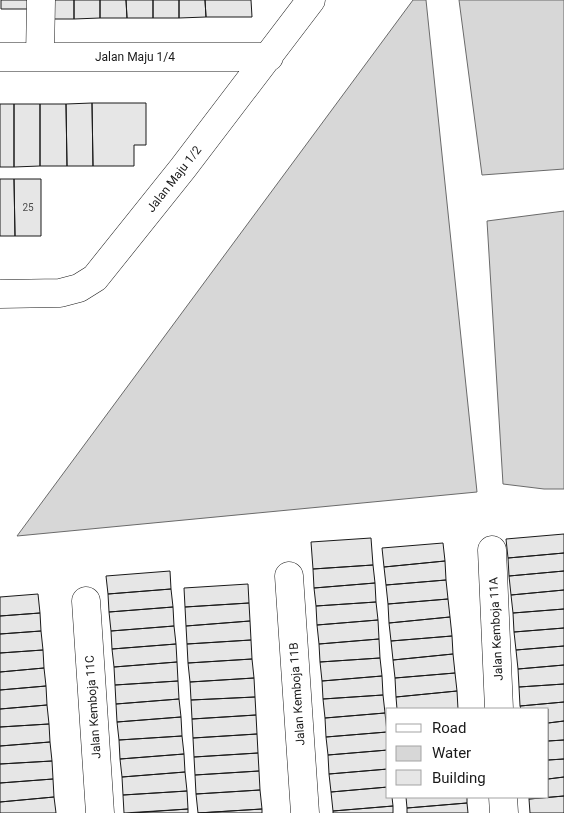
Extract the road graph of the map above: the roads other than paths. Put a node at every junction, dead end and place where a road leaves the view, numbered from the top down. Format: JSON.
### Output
{"nodes":[{"id":1,"x":41,"y":0,"type":"edge"},
{"id":2,"x":311,"y":0,"type":"edge"},
{"id":3,"x":0,"y":57,"type":"edge"},
{"id":4,"x":40,"y":57,"type":"junction"},
{"id":5,"x":269,"y":57,"type":"junction"},
{"id":6,"x":0,"y":294,"type":"edge"},
{"id":7,"x":492,"y":550,"type":"dead end"},
{"id":8,"x":289,"y":576,"type":"dead end"},
{"id":9,"x":86,"y":601,"type":"dead end"},
{"id":10,"x":499,"y":708,"type":"edge"},
{"id":11,"x":503,"y":798,"type":"edge"},
{"id":12,"x":100,"y":813,"type":"edge"},
{"id":13,"x":305,"y":813,"type":"edge"},
{"id":14,"x":504,"y":813,"type":"edge"}],
"edges":[{"from":1,"to":4,"type":"street"},
{"from":2,"to":5,"type":"street","name":"Jalan Maju 1/2"},
{"from":3,"to":4,"type":"street","name":"Jalan Maju 1/4"},
{"from":4,"to":5,"type":"street","name":"Jalan Maju 1/4"},
{"from":5,"to":6,"type":"street","name":"Jalan Maju 1/2"},
{"from":7,"to":10,"type":"street","name":"Jalan Kemboja 11A"},
{"from":8,"to":13,"type":"street","name":"Jalan Kemboja 11B"},
{"from":9,"to":12,"type":"street","name":"Jalan Kemboja 11C"},
{"from":11,"to":14,"type":"street"}]}
